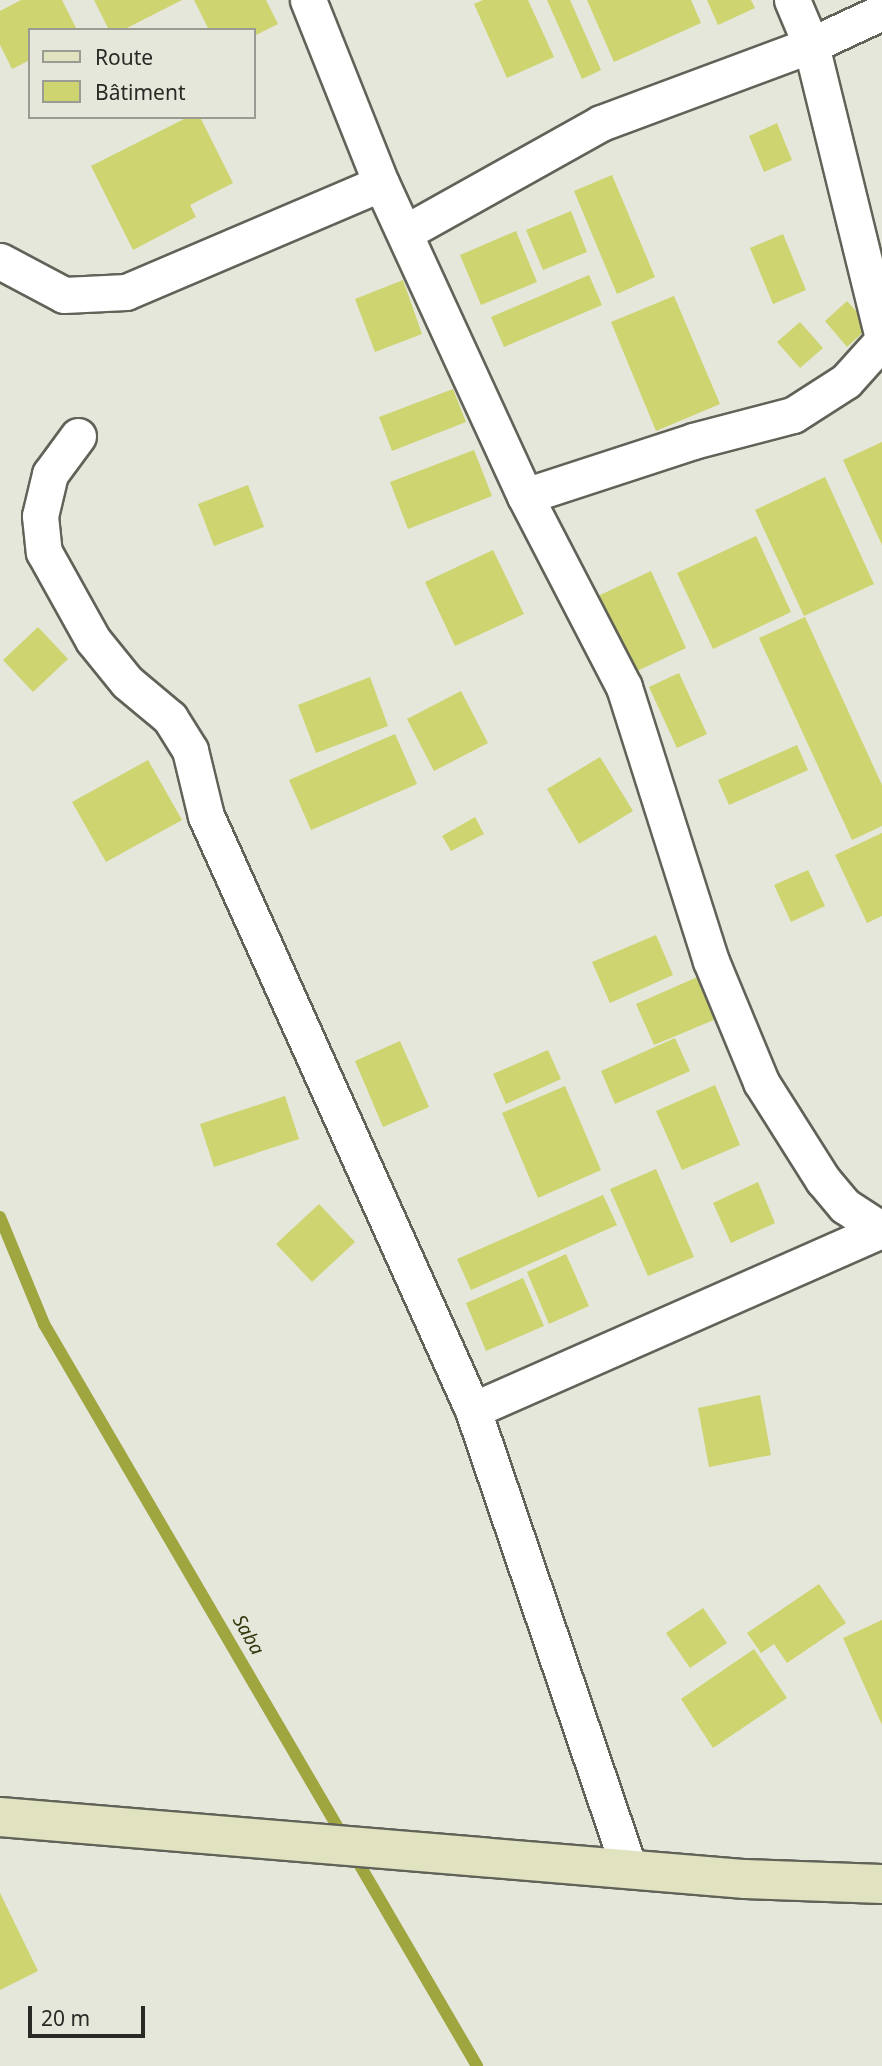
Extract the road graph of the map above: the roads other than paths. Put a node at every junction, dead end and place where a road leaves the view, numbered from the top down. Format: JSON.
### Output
{"nodes":[{"id":1,"x":308,"y":0,"type":"edge"},
{"id":2,"x":792,"y":0,"type":"edge"},
{"id":3,"x":882,"y":12,"type":"edge"},
{"id":4,"x":811,"y":45,"type":"junction"},
{"id":5,"x":381,"y":183,"type":"junction"},
{"id":6,"x":407,"y":232,"type":"junction"},
{"id":7,"x":0,"y":261,"type":"edge"},
{"id":8,"x":882,"y":333,"type":"edge"},
{"id":9,"x":882,"y":341,"type":"edge"},
{"id":10,"x":78,"y":436,"type":"dead end"},
{"id":11,"x":525,"y":496,"type":"junction"},
{"id":12,"x":882,"y":1230,"type":"edge"},
{"id":13,"x":473,"y":1410,"type":"junction"},
{"id":14,"x":0,"y":1817,"type":"edge"},
{"id":15,"x":629,"y":1870,"type":"junction"},
{"id":16,"x":882,"y":1884,"type":"edge"}],
"edges":[{"from":1,"to":5,"type":"street"},
{"from":2,"to":4,"type":"street"},
{"from":3,"to":4,"type":"street"},
{"from":4,"to":6,"type":"street"},
{"from":4,"to":8,"type":"street"},
{"from":5,"to":6,"type":"street"},
{"from":5,"to":7,"type":"street"},
{"from":6,"to":11,"type":"street"},
{"from":9,"to":11,"type":"street"},
{"from":10,"to":13,"type":"street"},
{"from":11,"to":12,"type":"street"},
{"from":12,"to":13,"type":"street"},
{"from":13,"to":15,"type":"street"},
{"from":14,"to":15,"type":"street"},
{"from":15,"to":16,"type":"street"}]}
